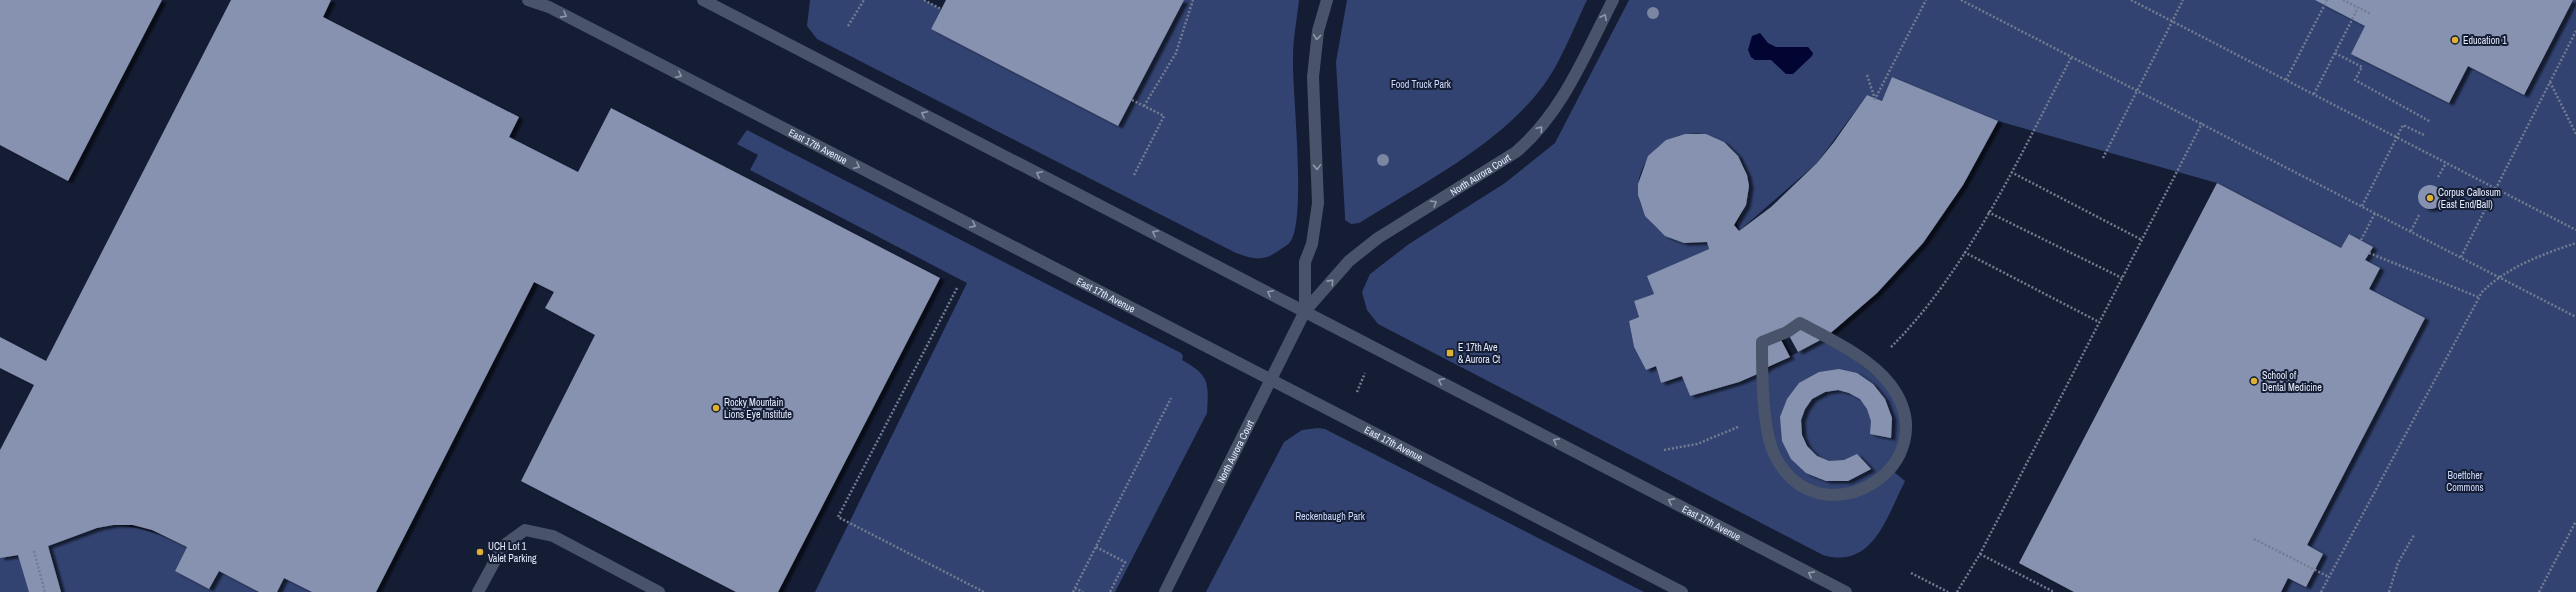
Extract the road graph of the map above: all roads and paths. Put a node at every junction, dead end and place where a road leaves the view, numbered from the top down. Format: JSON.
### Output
{"nodes":[{"id":1,"x":528,"y":0,"type":"edge"},
{"id":2,"x":703,"y":0,"type":"edge"},
{"id":3,"x":864,"y":0,"type":"edge"},
{"id":4,"x":924,"y":0,"type":"edge"},
{"id":5,"x":1193,"y":0,"type":"edge"},
{"id":6,"x":1327,"y":0,"type":"edge"},
{"id":7,"x":1613,"y":0,"type":"edge"},
{"id":8,"x":1926,"y":0,"type":"edge"},
{"id":9,"x":1961,"y":0,"type":"edge"},
{"id":10,"x":2131,"y":0,"type":"edge"},
{"id":11,"x":2183,"y":0,"type":"edge"},
{"id":12,"x":2327,"y":0,"type":"edge"},
{"id":13,"x":2343,"y":0,"type":"edge"},
{"id":14,"x":2358,"y":8,"type":"junction"},
{"id":15,"x":941,"y":9,"type":"dead end"},
{"id":16,"x":2371,"y":14,"type":"dead end"},
{"id":17,"x":2172,"y":21,"type":"junction"},
{"id":18,"x":848,"y":26,"type":"dead end"},
{"id":19,"x":2576,"y":31,"type":"edge"},
{"id":20,"x":2335,"y":53,"type":"junction"},
{"id":21,"x":2072,"y":56,"type":"junction"},
{"id":22,"x":1867,"y":74,"type":"dead end"},
{"id":23,"x":2286,"y":80,"type":"junction"},
{"id":24,"x":2550,"y":82,"type":"junction"},
{"id":25,"x":2137,"y":90,"type":"junction"},
{"id":26,"x":2314,"y":94,"type":"junction"},
{"id":27,"x":1132,"y":100,"type":"dead end"},
{"id":28,"x":1144,"y":106,"type":"junction"},
{"id":29,"x":2431,"y":122,"type":"dead end"},
{"id":30,"x":2202,"y":123,"type":"junction"},
{"id":31,"x":2576,"y":134,"type":"edge"},
{"id":32,"x":2424,"y":135,"type":"dead end"},
{"id":33,"x":2397,"y":137,"type":"junction"},
{"id":34,"x":2102,"y":158,"type":"dead end"},
{"id":35,"x":2446,"y":163,"type":"junction"},
{"id":36,"x":2010,"y":172,"type":"junction"},
{"id":37,"x":1134,"y":174,"type":"dead end"},
{"id":38,"x":2438,"y":177,"type":"dead end"},
{"id":39,"x":2496,"y":188,"type":"junction"},
{"id":40,"x":2362,"y":206,"type":"junction"},
{"id":41,"x":1988,"y":212,"type":"junction"},
{"id":42,"x":2375,"y":213,"type":"junction"},
{"id":43,"x":2419,"y":215,"type":"dead end"},
{"id":44,"x":2576,"y":230,"type":"edge"},
{"id":45,"x":2411,"y":231,"type":"junction"},
{"id":46,"x":2142,"y":240,"type":"junction"},
{"id":47,"x":2361,"y":240,"type":"dead end"},
{"id":48,"x":2576,"y":243,"type":"edge"},
{"id":49,"x":1964,"y":252,"type":"junction"},
{"id":50,"x":2369,"y":253,"type":"dead end"},
{"id":51,"x":2461,"y":257,"type":"junction"},
{"id":52,"x":2499,"y":277,"type":"junction"},
{"id":53,"x":2122,"y":278,"type":"junction"},
{"id":54,"x":957,"y":288,"type":"dead end"},
{"id":55,"x":2478,"y":297,"type":"junction"},
{"id":56,"x":1305,"y":311,"type":"junction"},
{"id":57,"x":2576,"y":316,"type":"edge"},
{"id":58,"x":2100,"y":322,"type":"junction"},
{"id":59,"x":1868,"y":364,"type":"junction"},
{"id":60,"x":1368,"y":368,"type":"dead end"},
{"id":61,"x":1271,"y":380,"type":"junction"},
{"id":62,"x":1171,"y":398,"type":"dead end"},
{"id":63,"x":1354,"y":398,"type":"dead end"},
{"id":64,"x":1766,"y":411,"type":"junction"},
{"id":65,"x":1664,"y":450,"type":"dead end"},
{"id":66,"x":2576,"y":520,"type":"edge"},
{"id":67,"x":2414,"y":535,"type":"dead end"},
{"id":68,"x":2254,"y":539,"type":"dead end"},
{"id":69,"x":1096,"y":547,"type":"junction"},
{"id":70,"x":34,"y":551,"type":"dead end"},
{"id":71,"x":1980,"y":554,"type":"junction"},
{"id":72,"x":1911,"y":573,"type":"dead end"},
{"id":73,"x":2329,"y":577,"type":"junction"},
{"id":74,"x":1075,"y":588,"type":"junction"},
{"id":75,"x":46,"y":592,"type":"edge"},
{"id":76,"x":478,"y":592,"type":"edge"},
{"id":77,"x":659,"y":592,"type":"edge"},
{"id":78,"x":984,"y":592,"type":"edge"},
{"id":79,"x":1073,"y":592,"type":"edge"},
{"id":80,"x":1083,"y":592,"type":"edge"},
{"id":81,"x":1110,"y":592,"type":"edge"},
{"id":82,"x":1165,"y":592,"type":"edge"},
{"id":83,"x":1682,"y":592,"type":"edge"},
{"id":84,"x":1846,"y":592,"type":"edge"},
{"id":85,"x":1948,"y":592,"type":"edge"},
{"id":86,"x":1957,"y":592,"type":"edge"},
{"id":87,"x":2054,"y":592,"type":"edge"},
{"id":88,"x":2321,"y":592,"type":"edge"},
{"id":89,"x":2389,"y":592,"type":"edge"},
{"id":90,"x":2539,"y":592,"type":"edge"}],
"edges":[{"from":1,"to":61,"type":"street","name":"East 17th Avenue","one_way":true},
{"from":56,"to":2,"type":"street","name":"East 17th Avenue","one_way":true},
{"from":3,"to":18,"type":"path"},
{"from":4,"to":15,"type":"path"},
{"from":5,"to":28,"type":"path"},
{"from":6,"to":56,"type":"street","name":"North Aurora Court","one_way":true},
{"from":56,"to":7,"type":"street","name":"North Aurora Court","one_way":true},
{"from":8,"to":22,"type":"path"},
{"from":9,"to":21,"type":"path"},
{"from":10,"to":17,"type":"path"},
{"from":11,"to":17,"type":"path"},
{"from":12,"to":23,"type":"path"},
{"from":13,"to":14,"type":"path"},
{"from":14,"to":16,"type":"path"},
{"from":14,"to":20,"type":"path"},
{"from":17,"to":23,"type":"path"},
{"from":17,"to":25,"type":"path"},
{"from":19,"to":24,"type":"path"},
{"from":20,"to":26,"type":"path"},
{"from":20,"to":29,"type":"path"},
{"from":21,"to":25,"type":"path"},
{"from":21,"to":36,"type":"path"},
{"from":23,"to":26,"type":"path"},
{"from":24,"to":31,"type":"path"},
{"from":24,"to":39,"type":"path"},
{"from":25,"to":30,"type":"path"},
{"from":25,"to":34,"type":"path"},
{"from":26,"to":33,"type":"path"},
{"from":27,"to":28,"type":"path"},
{"from":28,"to":37,"type":"path"},
{"from":30,"to":40,"type":"path"},
{"from":30,"to":46,"type":"path"},
{"from":32,"to":33,"type":"path"},
{"from":33,"to":35,"type":"path"},
{"from":33,"to":40,"type":"path"},
{"from":35,"to":38,"type":"path"},
{"from":35,"to":39,"type":"path"},
{"from":36,"to":41,"type":"path"},
{"from":36,"to":46,"type":"path"},
{"from":39,"to":44,"type":"path"},
{"from":39,"to":51,"type":"path"},
{"from":40,"to":42,"type":"path"},
{"from":41,"to":49,"type":"path"},
{"from":41,"to":53,"type":"path"},
{"from":42,"to":45,"type":"path"},
{"from":42,"to":47,"type":"path"},
{"from":43,"to":45,"type":"path"},
{"from":45,"to":51,"type":"path"},
{"from":46,"to":53,"type":"path"},
{"from":48,"to":52,"type":"path"},
{"from":49,"to":58,"type":"path"},
{"from":49,"to":59,"type":"path"},
{"from":50,"to":55,"type":"path"},
{"from":51,"to":52,"type":"path"},
{"from":52,"to":55,"type":"path"},
{"from":52,"to":57,"type":"path"},
{"from":53,"to":58,"type":"path"},
{"from":54,"to":78,"type":"path"},
{"from":55,"to":73,"type":"path"},
{"from":56,"to":61,"type":"street","name":"North Aurora Court"},
{"from":84,"to":56,"type":"street","name":"East 17th Avenue","one_way":true},
{"from":58,"to":71,"type":"path"},
{"from":59,"to":64,"type":"street"},
{"from":59,"to":64,"type":"street"},
{"from":60,"to":63,"type":"path"},
{"from":61,"to":82,"type":"street","name":"North Aurora Court"},
{"from":61,"to":83,"type":"street","name":"East 17th Avenue"},
{"from":62,"to":69,"type":"path"},
{"from":64,"to":65,"type":"path"},
{"from":66,"to":90,"type":"path"},
{"from":67,"to":89,"type":"path"},
{"from":68,"to":73,"type":"path"},
{"from":69,"to":74,"type":"path"},
{"from":69,"to":81,"type":"path"},
{"from":70,"to":75,"type":"path"},
{"from":71,"to":86,"type":"path"},
{"from":71,"to":87,"type":"path"},
{"from":72,"to":85,"type":"path"},
{"from":73,"to":88,"type":"path"},
{"from":74,"to":79,"type":"path"},
{"from":74,"to":80,"type":"path"},
{"from":76,"to":77,"type":"street"}]}
